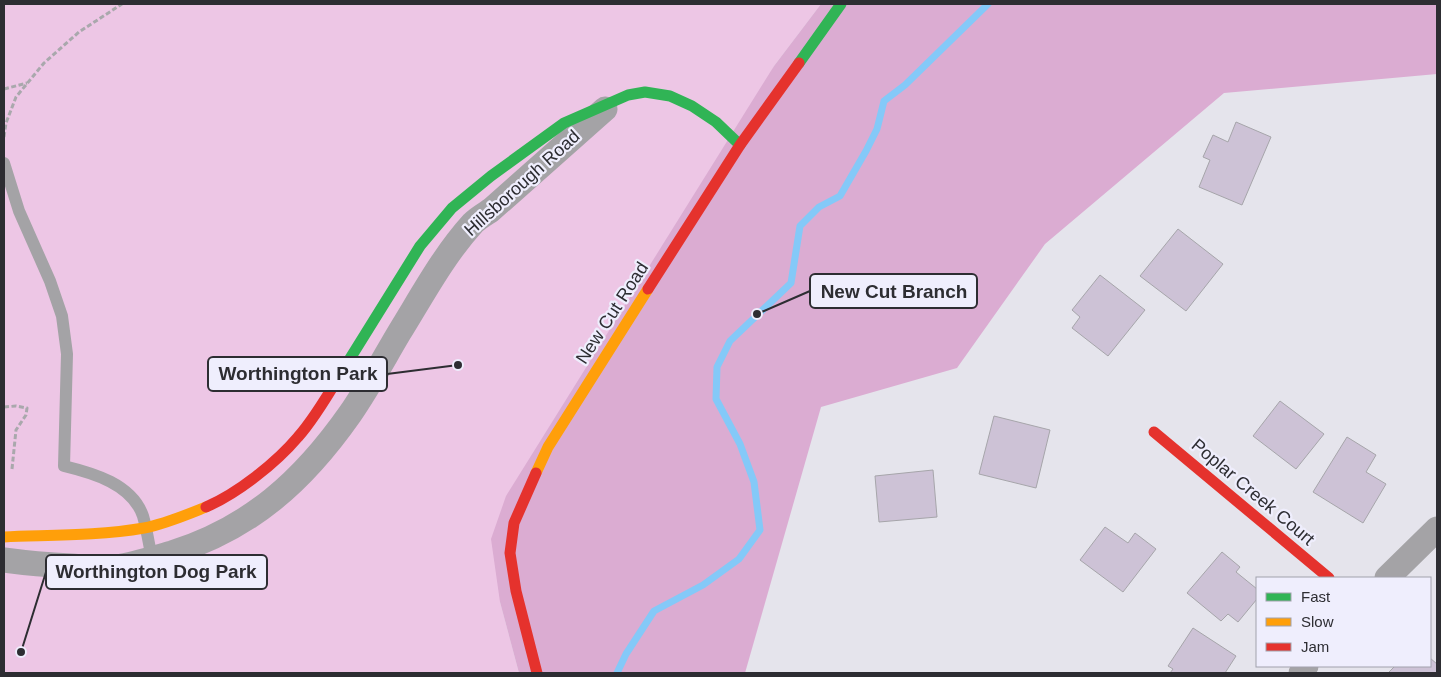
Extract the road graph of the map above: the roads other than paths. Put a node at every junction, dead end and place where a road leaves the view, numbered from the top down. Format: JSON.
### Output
{"nodes":[{"id":1,"x":841,"y":4,"type":"edge"},
{"id":2,"x":612,"y":102,"type":"junction"},
{"id":3,"x":740,"y":145,"type":"junction"},
{"id":4,"x":4,"y":163,"type":"edge"},
{"id":5,"x":1154,"y":432,"type":"dead end"},
{"id":6,"x":146,"y":528,"type":"junction"},
{"id":7,"x":1437,"y":529,"type":"edge"},
{"id":8,"x":4,"y":537,"type":"edge"},
{"id":9,"x":152,"y":559,"type":"junction"},
{"id":10,"x":4,"y":560,"type":"edge"},
{"id":11,"x":1328,"y":577,"type":"edge"},
{"id":12,"x":1388,"y":577,"type":"edge"},
{"id":13,"x":537,"y":673,"type":"edge"}],
"edges":[{"from":1,"to":3,"type":"street","name":"New Cut Road"},
{"from":2,"to":3,"type":"street","name":"Hillsborough Road"},
{"from":2,"to":6,"type":"street","name":"Hillsborough Road"},
{"from":2,"to":9,"type":"street","name":"Hillsborough Road"},
{"from":3,"to":13,"type":"street","name":"New Cut Road"},
{"from":4,"to":6,"type":"lane"},
{"from":5,"to":11,"type":"street","name":"Poplar Creek Court"},
{"from":6,"to":8,"type":"street","name":"Hillsborough Road"},
{"from":6,"to":9,"type":"lane"},
{"from":7,"to":12,"type":"street"},
{"from":9,"to":10,"type":"street","name":"Hillsborough Road"}]}
